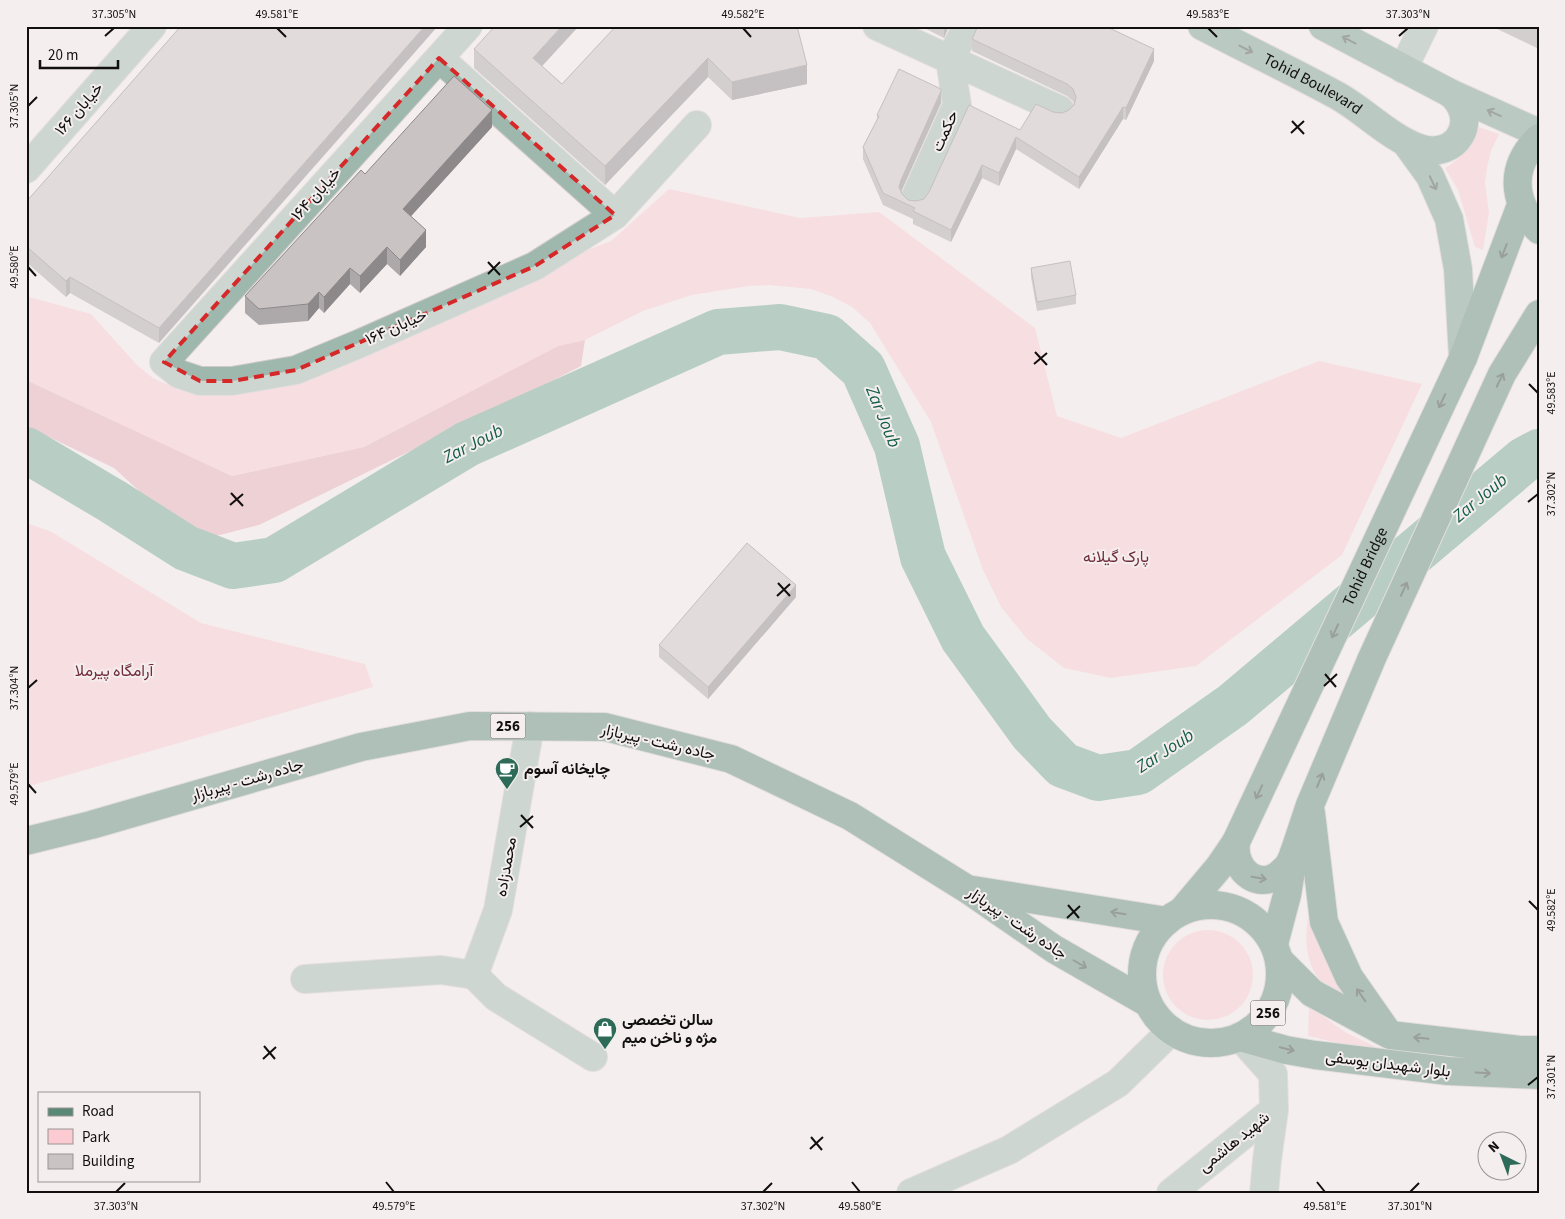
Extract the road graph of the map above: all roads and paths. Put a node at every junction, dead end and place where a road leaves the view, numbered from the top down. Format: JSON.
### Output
{"nodes":[{"id":1,"x":152,"y":26,"type":"edge"},
{"id":2,"x":468,"y":26,"type":"edge"},
{"id":3,"x":877,"y":26,"type":"edge"},
{"id":4,"x":967,"y":26,"type":"edge"},
{"id":5,"x":1202,"y":26,"type":"edge"},
{"id":6,"x":1323,"y":26,"type":"edge"},
{"id":7,"x":1424,"y":26,"type":"edge"},
{"id":8,"x":439,"y":58,"type":"junction"},
{"id":9,"x":950,"y":60,"type":"junction"},
{"id":10,"x":1403,"y":69,"type":"junction"},
{"id":11,"x":1450,"y":93,"type":"junction"},
{"id":12,"x":1060,"y":110,"type":"dead end"},
{"id":13,"x":698,"y":124,"type":"dead end"},
{"id":14,"x":1539,"y":133,"type":"edge"},
{"id":15,"x":1539,"y":138,"type":"edge"},
{"id":16,"x":1413,"y":146,"type":"junction"},
{"id":17,"x":26,"y":170,"type":"edge"},
{"id":18,"x":915,"y":198,"type":"dead end"},
{"id":19,"x":1521,"y":205,"type":"junction"},
{"id":20,"x":615,"y":215,"type":"junction"},
{"id":21,"x":1539,"y":230,"type":"edge"},
{"id":22,"x":1539,"y":314,"type":"edge"},
{"id":23,"x":1463,"y":358,"type":"junction"},
{"id":24,"x":164,"y":362,"type":"joint"},
{"id":25,"x":530,"y":726,"type":"junction"},
{"id":26,"x":1310,"y":805,"type":"junction"},
{"id":27,"x":26,"y":841,"type":"edge"},
{"id":28,"x":1236,"y":842,"type":"junction"},
{"id":29,"x":1294,"y":853,"type":"junction"},
{"id":30,"x":967,"y":889,"type":"junction"},
{"id":31,"x":1174,"y":916,"type":"junction"},
{"id":32,"x":1277,"y":953,"type":"junction"},
{"id":33,"x":474,"y":975,"type":"junction"},
{"id":34,"x":304,"y":979,"type":"dead end"},
{"id":35,"x":1148,"y":1003,"type":"junction"},
{"id":36,"x":1171,"y":1031,"type":"junction"},
{"id":37,"x":1390,"y":1035,"type":"junction"},
{"id":38,"x":1240,"y":1036,"type":"junction"},
{"id":39,"x":1539,"y":1050,"type":"edge"},
{"id":40,"x":593,"y":1057,"type":"dead end"},
{"id":41,"x":1539,"y":1075,"type":"edge"},
{"id":42,"x":1274,"y":1110,"type":"junction"},
{"id":43,"x":911,"y":1193,"type":"edge"},
{"id":44,"x":1171,"y":1193,"type":"edge"},
{"id":45,"x":1264,"y":1193,"type":"edge"}],
"edges":[{"from":1,"to":17,"type":"street","name":"خیابان ۱۶۶"},
{"from":2,"to":8,"type":"street","name":"۱۶۴ خیابان"},
{"from":3,"to":9,"type":"street"},
{"from":4,"to":9,"type":"street"},
{"from":5,"to":16,"type":"main road","name":"Tohid Boulevard","one_way":true},
{"from":10,"to":6,"type":"main road","one_way":true},
{"from":7,"to":10,"type":"street"},
{"from":8,"to":20,"type":"street"},
{"from":8,"to":24,"type":"street","name":"۱۶۴ خیابان"},
{"from":9,"to":12,"type":"street"},
{"from":9,"to":18,"type":"street","name":"حکمت"},
{"from":10,"to":11,"type":"main road"},
{"from":14,"to":11,"type":"main road","one_way":true},
{"from":11,"to":16,"type":"main road"},
{"from":13,"to":20,"type":"street","name":"خیابان ۱۶۴"},
{"from":15,"to":19,"type":"main road"},
{"from":16,"to":23,"type":"main road","one_way":true},
{"from":19,"to":21,"type":"main road"},
{"from":19,"to":23,"type":"main road","name":"Tohid Bridge","one_way":true},
{"from":20,"to":24,"type":"street","name":"خیابان ۱۶۴"},
{"from":26,"to":22,"type":"main road","one_way":true},
{"from":23,"to":28,"type":"main road","name":"Tohid Bridge","one_way":true},
{"from":25,"to":27,"type":"main road","name":"جاده رشت - پیربازار","number":"256"},
{"from":25,"to":30,"type":"main road","name":"جاده رشت - پیربازار","number":"256"},
{"from":25,"to":33,"type":"street","name":"محمدزاده"},
{"from":26,"to":29,"type":"main road"},
{"from":37,"to":26,"type":"main road","one_way":true},
{"from":28,"to":29,"type":"main road","one_way":true},
{"from":28,"to":31,"type":"main road","name":"Tohid Bridge"},
{"from":29,"to":32,"type":"main road"},
{"from":31,"to":30,"type":"main road","one_way":true},
{"from":30,"to":35,"type":"main road","name":"جاده رشت - پیربازار","number":"256","one_way":true},
{"from":31,"to":32,"type":"main road","number":"256"},
{"from":31,"to":35,"type":"main road","number":"256"},
{"from":32,"to":37,"type":"main road","name":"بلوار شهیدان یوسفی","number":"256"},
{"from":32,"to":38,"type":"main road","number":"256"},
{"from":33,"to":34,"type":"street"},
{"from":33,"to":40,"type":"street"},
{"from":35,"to":36,"type":"main road","number":"256"},
{"from":36,"to":38,"type":"main road","number":"256"},
{"from":36,"to":43,"type":"street"},
{"from":39,"to":37,"type":"main road","name":"بلوار شهیدان یوسفی","number":"256","one_way":true},
{"from":38,"to":41,"type":"main road","name":"بلوار شهیدان یوسفی","number":"256","one_way":true},
{"from":38,"to":42,"type":"street"},
{"from":42,"to":44,"type":"street","name":"شهید هاشمی"},
{"from":42,"to":45,"type":"street"}]}
